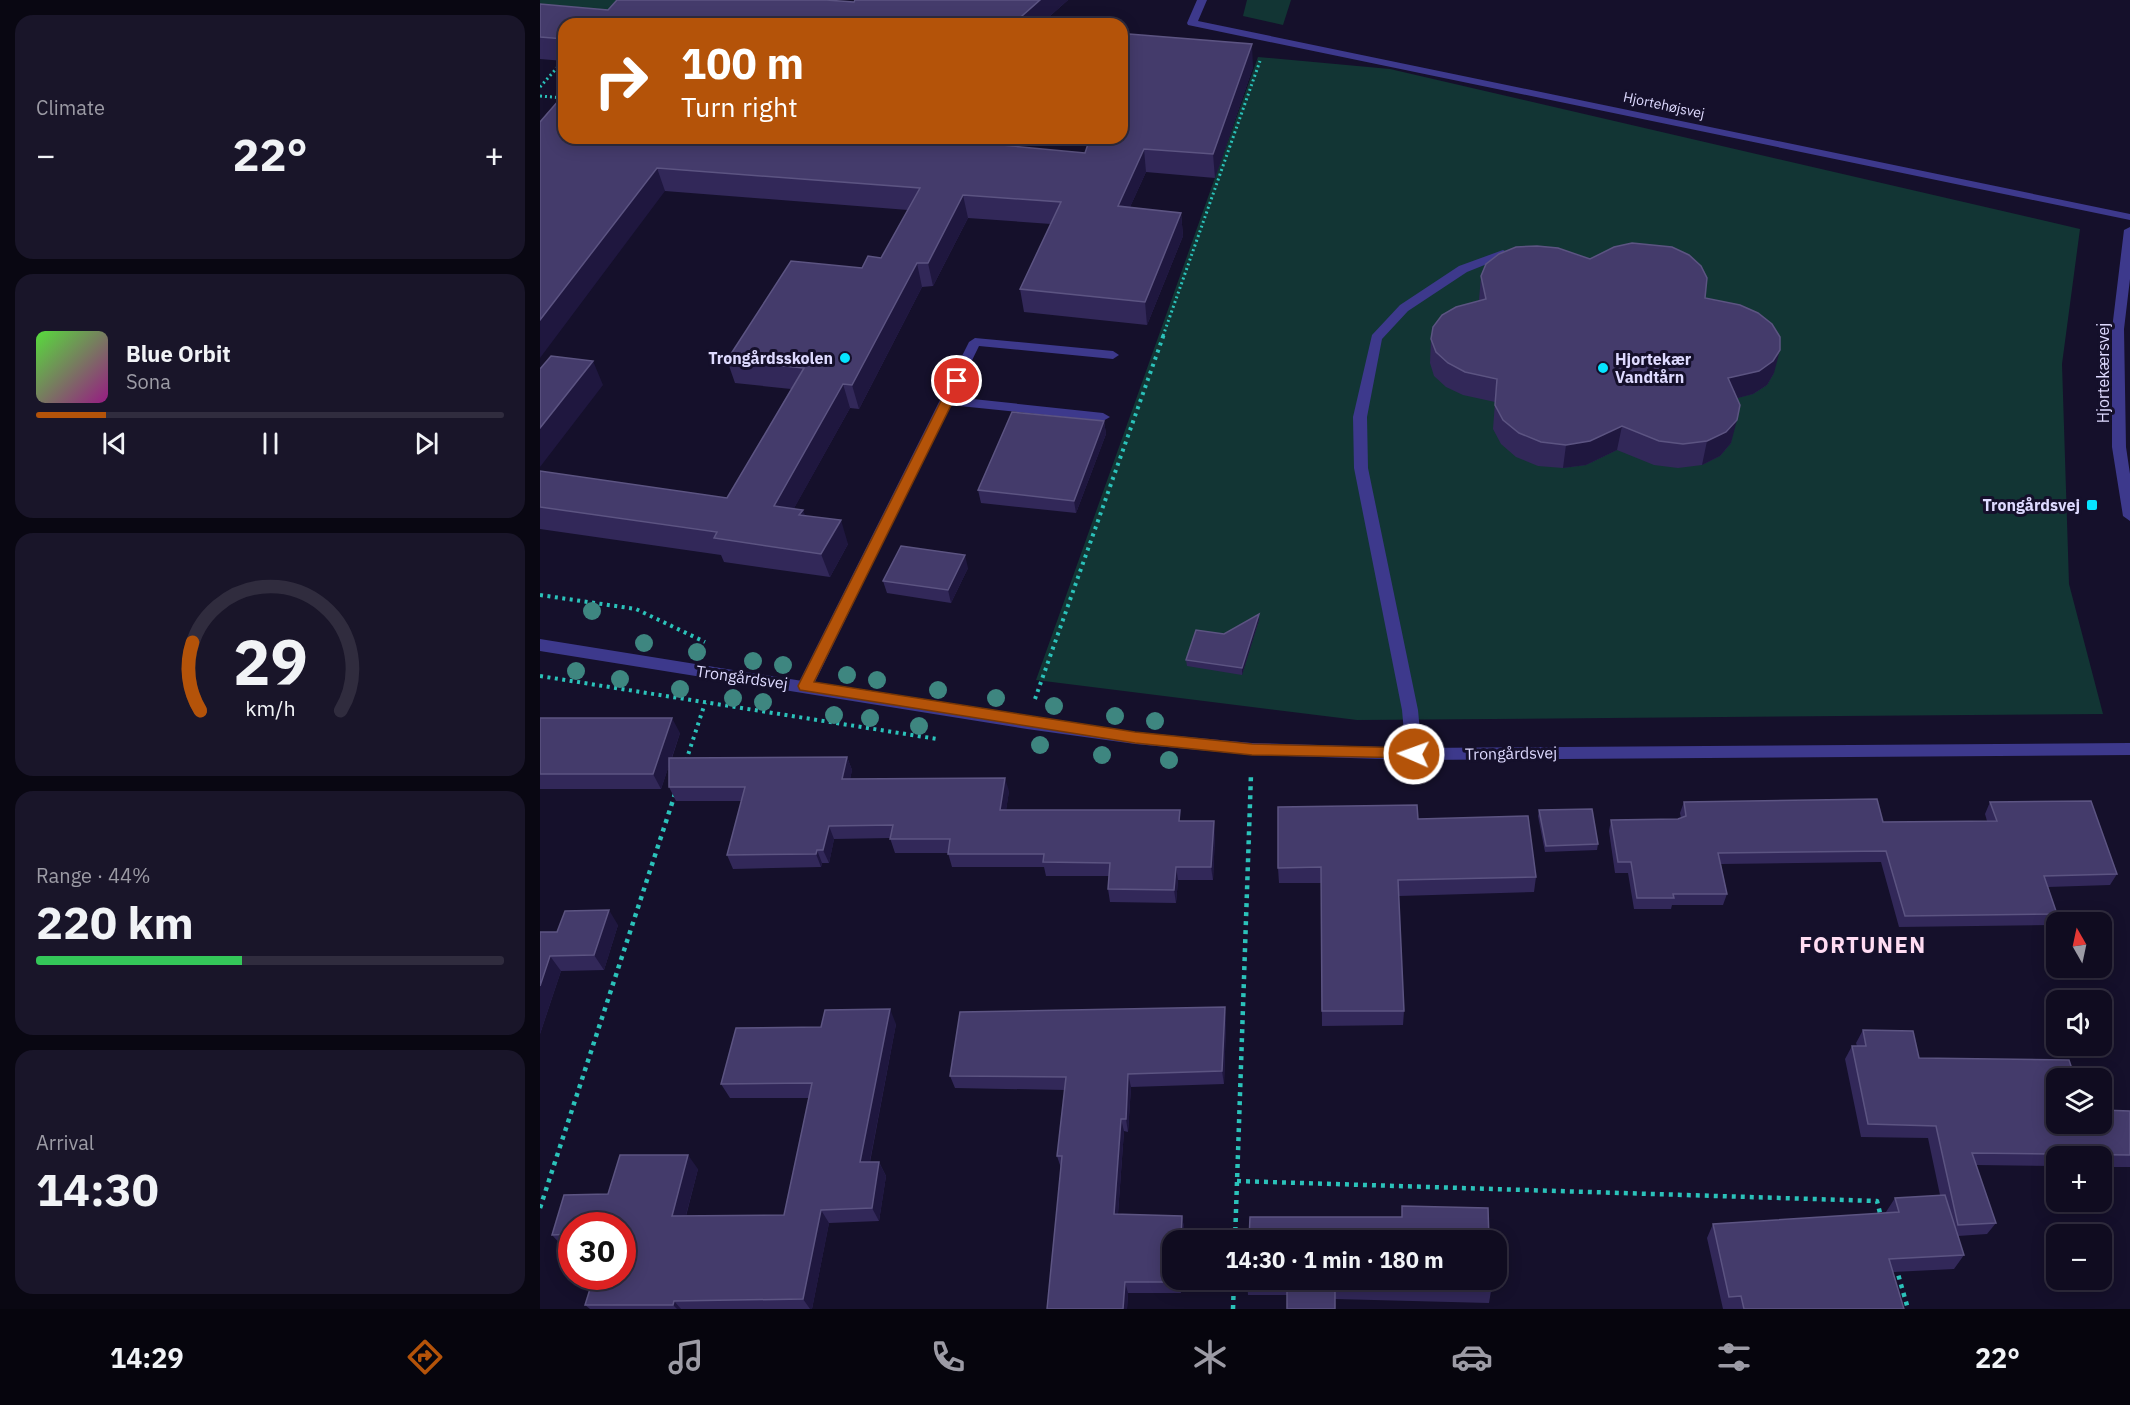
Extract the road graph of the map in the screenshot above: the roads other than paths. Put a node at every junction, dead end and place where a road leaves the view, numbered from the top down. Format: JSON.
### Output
{"nodes":[{"id":1,"x":1202,"y":0,"type":"edge"},
{"id":2,"x":2130,"y":217,"type":"edge"},
{"id":3,"x":2130,"y":230,"type":"edge"},
{"id":4,"x":1503,"y":255,"type":"edge"},
{"id":5,"x":1113,"y":355,"type":"dead end"},
{"id":6,"x":948,"y":401,"type":"junction"},
{"id":7,"x":1103,"y":417,"type":"dead end"},
{"id":8,"x":2130,"y":516,"type":"edge"},
{"id":9,"x":540,"y":645,"type":"edge"},
{"id":10,"x":805,"y":686,"type":"junction"},
{"id":11,"x":2130,"y":749,"type":"edge"},
{"id":12,"x":1414,"y":754,"type":"junction"}],
"edges":[{"from":1,"to":2,"type":"street","name":"Hjortehøjsvej"},
{"from":3,"to":8,"type":"street","name":"Hjortekærsvej"},
{"from":4,"to":12,"type":"street"},
{"from":5,"to":6,"type":"street"},
{"from":6,"to":7,"type":"street"},
{"from":6,"to":10,"type":"street"},
{"from":9,"to":10,"type":"street","name":"Trongårdsvej"},
{"from":10,"to":12,"type":"street","name":"Trongårdsvej"},
{"from":11,"to":12,"type":"street","name":"Trongårdsvej"}]}
